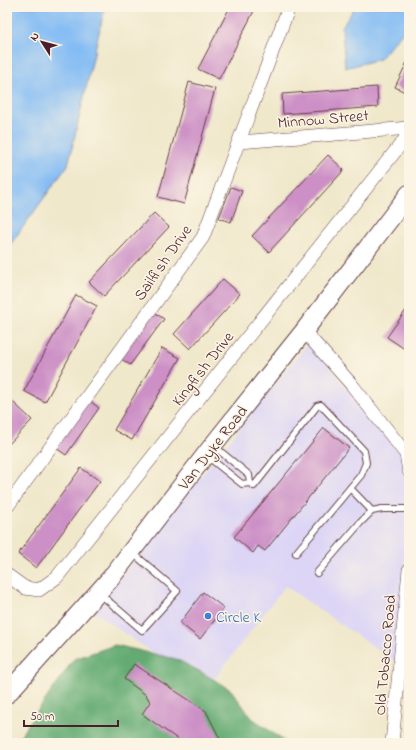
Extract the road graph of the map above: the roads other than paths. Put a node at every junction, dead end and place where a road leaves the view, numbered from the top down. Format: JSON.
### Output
{"nodes":[{"id":1,"x":289,"y":7,"type":"edge"},
{"id":2,"x":409,"y":128,"type":"edge"},
{"id":3,"x":409,"y":134,"type":"edge"},
{"id":4,"x":239,"y":142,"type":"junction"},
{"id":5,"x":409,"y":194,"type":"edge"},
{"id":6,"x":304,"y":331,"type":"junction"},
{"id":7,"x":209,"y":450,"type":"junction"},
{"id":8,"x":409,"y":471,"type":"edge"},
{"id":9,"x":250,"y":483,"type":"junction"},
{"id":10,"x":350,"y":488,"type":"junction"},
{"id":11,"x":7,"y":507,"type":"edge"},
{"id":12,"x":409,"y":509,"type":"edge"},
{"id":13,"x":372,"y":511,"type":"junction"},
{"id":14,"x":131,"y":551,"type":"junction"},
{"id":15,"x":296,"y":553,"type":"dead end"},
{"id":16,"x":409,"y":570,"type":"edge"},
{"id":17,"x":317,"y":573,"type":"dead end"},
{"id":18,"x":7,"y":575,"type":"edge"},
{"id":19,"x":98,"y":592,"type":"junction"},
{"id":20,"x":7,"y":694,"type":"edge"},
{"id":21,"x":392,"y":743,"type":"edge"}],
"edges":[{"from":1,"to":4,"type":"street","name":"Sailfish Drive"},
{"from":2,"to":4,"type":"street","name":"Minnow Street"},
{"from":3,"to":18,"type":"street","name":"Kingfish Drive"},
{"from":4,"to":11,"type":"street","name":"Sailfish Drive"},
{"from":5,"to":6,"type":"main road","name":"Van Dyke Road"},
{"from":6,"to":7,"type":"main road","name":"Van Dyke Road"},
{"from":6,"to":8,"type":"street"},
{"from":7,"to":9,"type":"lane"},
{"from":7,"to":9,"type":"lane"},
{"from":7,"to":14,"type":"main road","name":"Van Dyke Road"},
{"from":9,"to":10,"type":"lane"},
{"from":10,"to":13,"type":"lane"},
{"from":10,"to":15,"type":"lane"},
{"from":12,"to":13,"type":"lane"},
{"from":13,"to":17,"type":"lane"},
{"from":14,"to":19,"type":"main road","name":"Van Dyke Road"},
{"from":14,"to":19,"type":"lane"},
{"from":16,"to":21,"type":"street","name":"Old Tobacco Road"},
{"from":19,"to":20,"type":"main road","name":"Van Dyke Road"}]}
